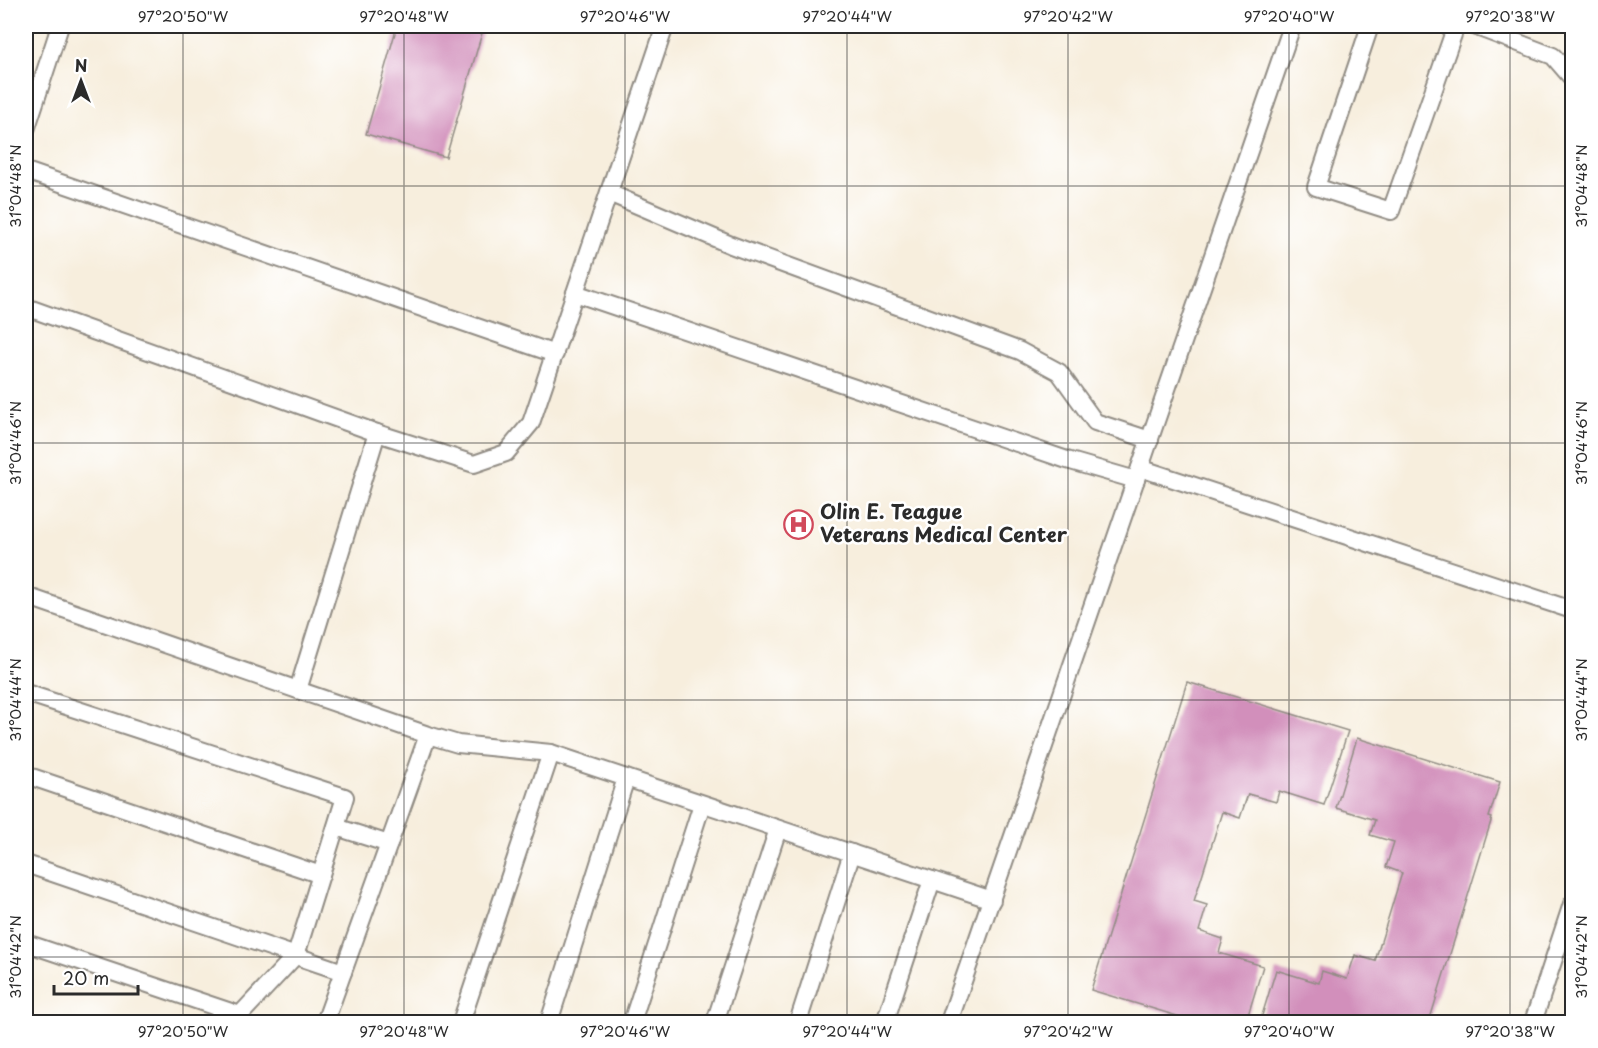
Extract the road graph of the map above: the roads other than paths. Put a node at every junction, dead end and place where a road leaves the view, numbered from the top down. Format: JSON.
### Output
{"nodes":[{"id":1,"x":60,"y":26,"type":"edge"},
{"id":2,"x":665,"y":26,"type":"edge"},
{"id":3,"x":1292,"y":26,"type":"edge"},
{"id":4,"x":1370,"y":26,"type":"edge"},
{"id":5,"x":1456,"y":26,"type":"edge"},
{"id":6,"x":1474,"y":26,"type":"edge"},
{"id":7,"x":1572,"y":78,"type":"edge"},
{"id":8,"x":26,"y":130,"type":"edge"},
{"id":9,"x":26,"y":171,"type":"edge"},
{"id":10,"x":609,"y":193,"type":"junction"},
{"id":11,"x":575,"y":293,"type":"junction"},
{"id":12,"x":26,"y":307,"type":"edge"},
{"id":13,"x":555,"y":354,"type":"junction"},
{"id":14,"x":377,"y":433,"type":"junction"},
{"id":15,"x":1150,"y":440,"type":"junction"},
{"id":16,"x":1138,"y":474,"type":"junction"},
{"id":17,"x":26,"y":596,"type":"edge"},
{"id":18,"x":1572,"y":610,"type":"edge"},
{"id":19,"x":298,"y":690,"type":"junction"},
{"id":20,"x":26,"y":693,"type":"edge"},
{"id":21,"x":428,"y":735,"type":"junction"},
{"id":22,"x":551,"y":753,"type":"junction"},
{"id":23,"x":26,"y":775,"type":"edge"},
{"id":24,"x":626,"y":778,"type":"junction"},
{"id":25,"x":702,"y":804,"type":"junction"},
{"id":26,"x":336,"y":827,"type":"junction"},
{"id":27,"x":778,"y":829,"type":"junction"},
{"id":28,"x":389,"y":844,"type":"junction"},
{"id":29,"x":852,"y":853,"type":"junction"},
{"id":30,"x":26,"y":864,"type":"edge"},
{"id":31,"x":321,"y":875,"type":"junction"},
{"id":32,"x":932,"y":880,"type":"junction"},
{"id":33,"x":992,"y":900,"type":"junction"},
{"id":34,"x":1572,"y":904,"type":"edge"},
{"id":35,"x":26,"y":943,"type":"edge"},
{"id":36,"x":296,"y":955,"type":"junction"},
{"id":37,"x":343,"y":972,"type":"junction"},
{"id":38,"x":239,"y":1019,"type":"edge"},
{"id":39,"x":325,"y":1023,"type":"edge"},
{"id":40,"x":461,"y":1023,"type":"edge"},
{"id":41,"x":549,"y":1023,"type":"edge"},
{"id":42,"x":632,"y":1023,"type":"edge"},
{"id":43,"x":716,"y":1023,"type":"edge"},
{"id":44,"x":798,"y":1023,"type":"edge"},
{"id":45,"x":885,"y":1023,"type":"edge"},
{"id":46,"x":950,"y":1023,"type":"edge"},
{"id":47,"x":1533,"y":1023,"type":"edge"}],
"edges":[{"from":1,"to":8,"type":"lane"},
{"from":2,"to":10,"type":"lane"},
{"from":3,"to":15,"type":"lane"},
{"from":4,"to":5,"type":"lane"},
{"from":6,"to":7,"type":"lane"},
{"from":9,"to":13,"type":"lane"},
{"from":10,"to":11,"type":"lane"},
{"from":10,"to":15,"type":"lane"},
{"from":11,"to":13,"type":"lane"},
{"from":11,"to":16,"type":"lane"},
{"from":12,"to":14,"type":"lane"},
{"from":13,"to":14,"type":"lane"},
{"from":14,"to":19,"type":"lane"},
{"from":15,"to":16,"type":"lane"},
{"from":16,"to":18,"type":"lane"},
{"from":16,"to":33,"type":"lane"},
{"from":17,"to":19,"type":"lane"},
{"from":19,"to":21,"type":"lane"},
{"from":20,"to":26,"type":"lane"},
{"from":21,"to":22,"type":"lane"},
{"from":21,"to":28,"type":"lane"},
{"from":22,"to":24,"type":"lane"},
{"from":22,"to":40,"type":"lane"},
{"from":23,"to":31,"type":"lane"},
{"from":24,"to":25,"type":"lane"},
{"from":24,"to":41,"type":"lane"},
{"from":25,"to":27,"type":"lane"},
{"from":25,"to":42,"type":"lane"},
{"from":26,"to":28,"type":"lane"},
{"from":26,"to":31,"type":"lane"},
{"from":27,"to":29,"type":"lane"},
{"from":27,"to":43,"type":"lane"},
{"from":28,"to":37,"type":"lane"},
{"from":29,"to":32,"type":"lane"},
{"from":29,"to":44,"type":"lane"},
{"from":30,"to":36,"type":"lane"},
{"from":31,"to":36,"type":"lane"},
{"from":32,"to":33,"type":"lane"},
{"from":32,"to":45,"type":"lane"},
{"from":33,"to":46,"type":"lane"},
{"from":34,"to":47,"type":"lane"},
{"from":35,"to":38,"type":"lane"},
{"from":36,"to":37,"type":"lane"},
{"from":36,"to":38,"type":"lane"},
{"from":37,"to":39,"type":"lane"}]}
